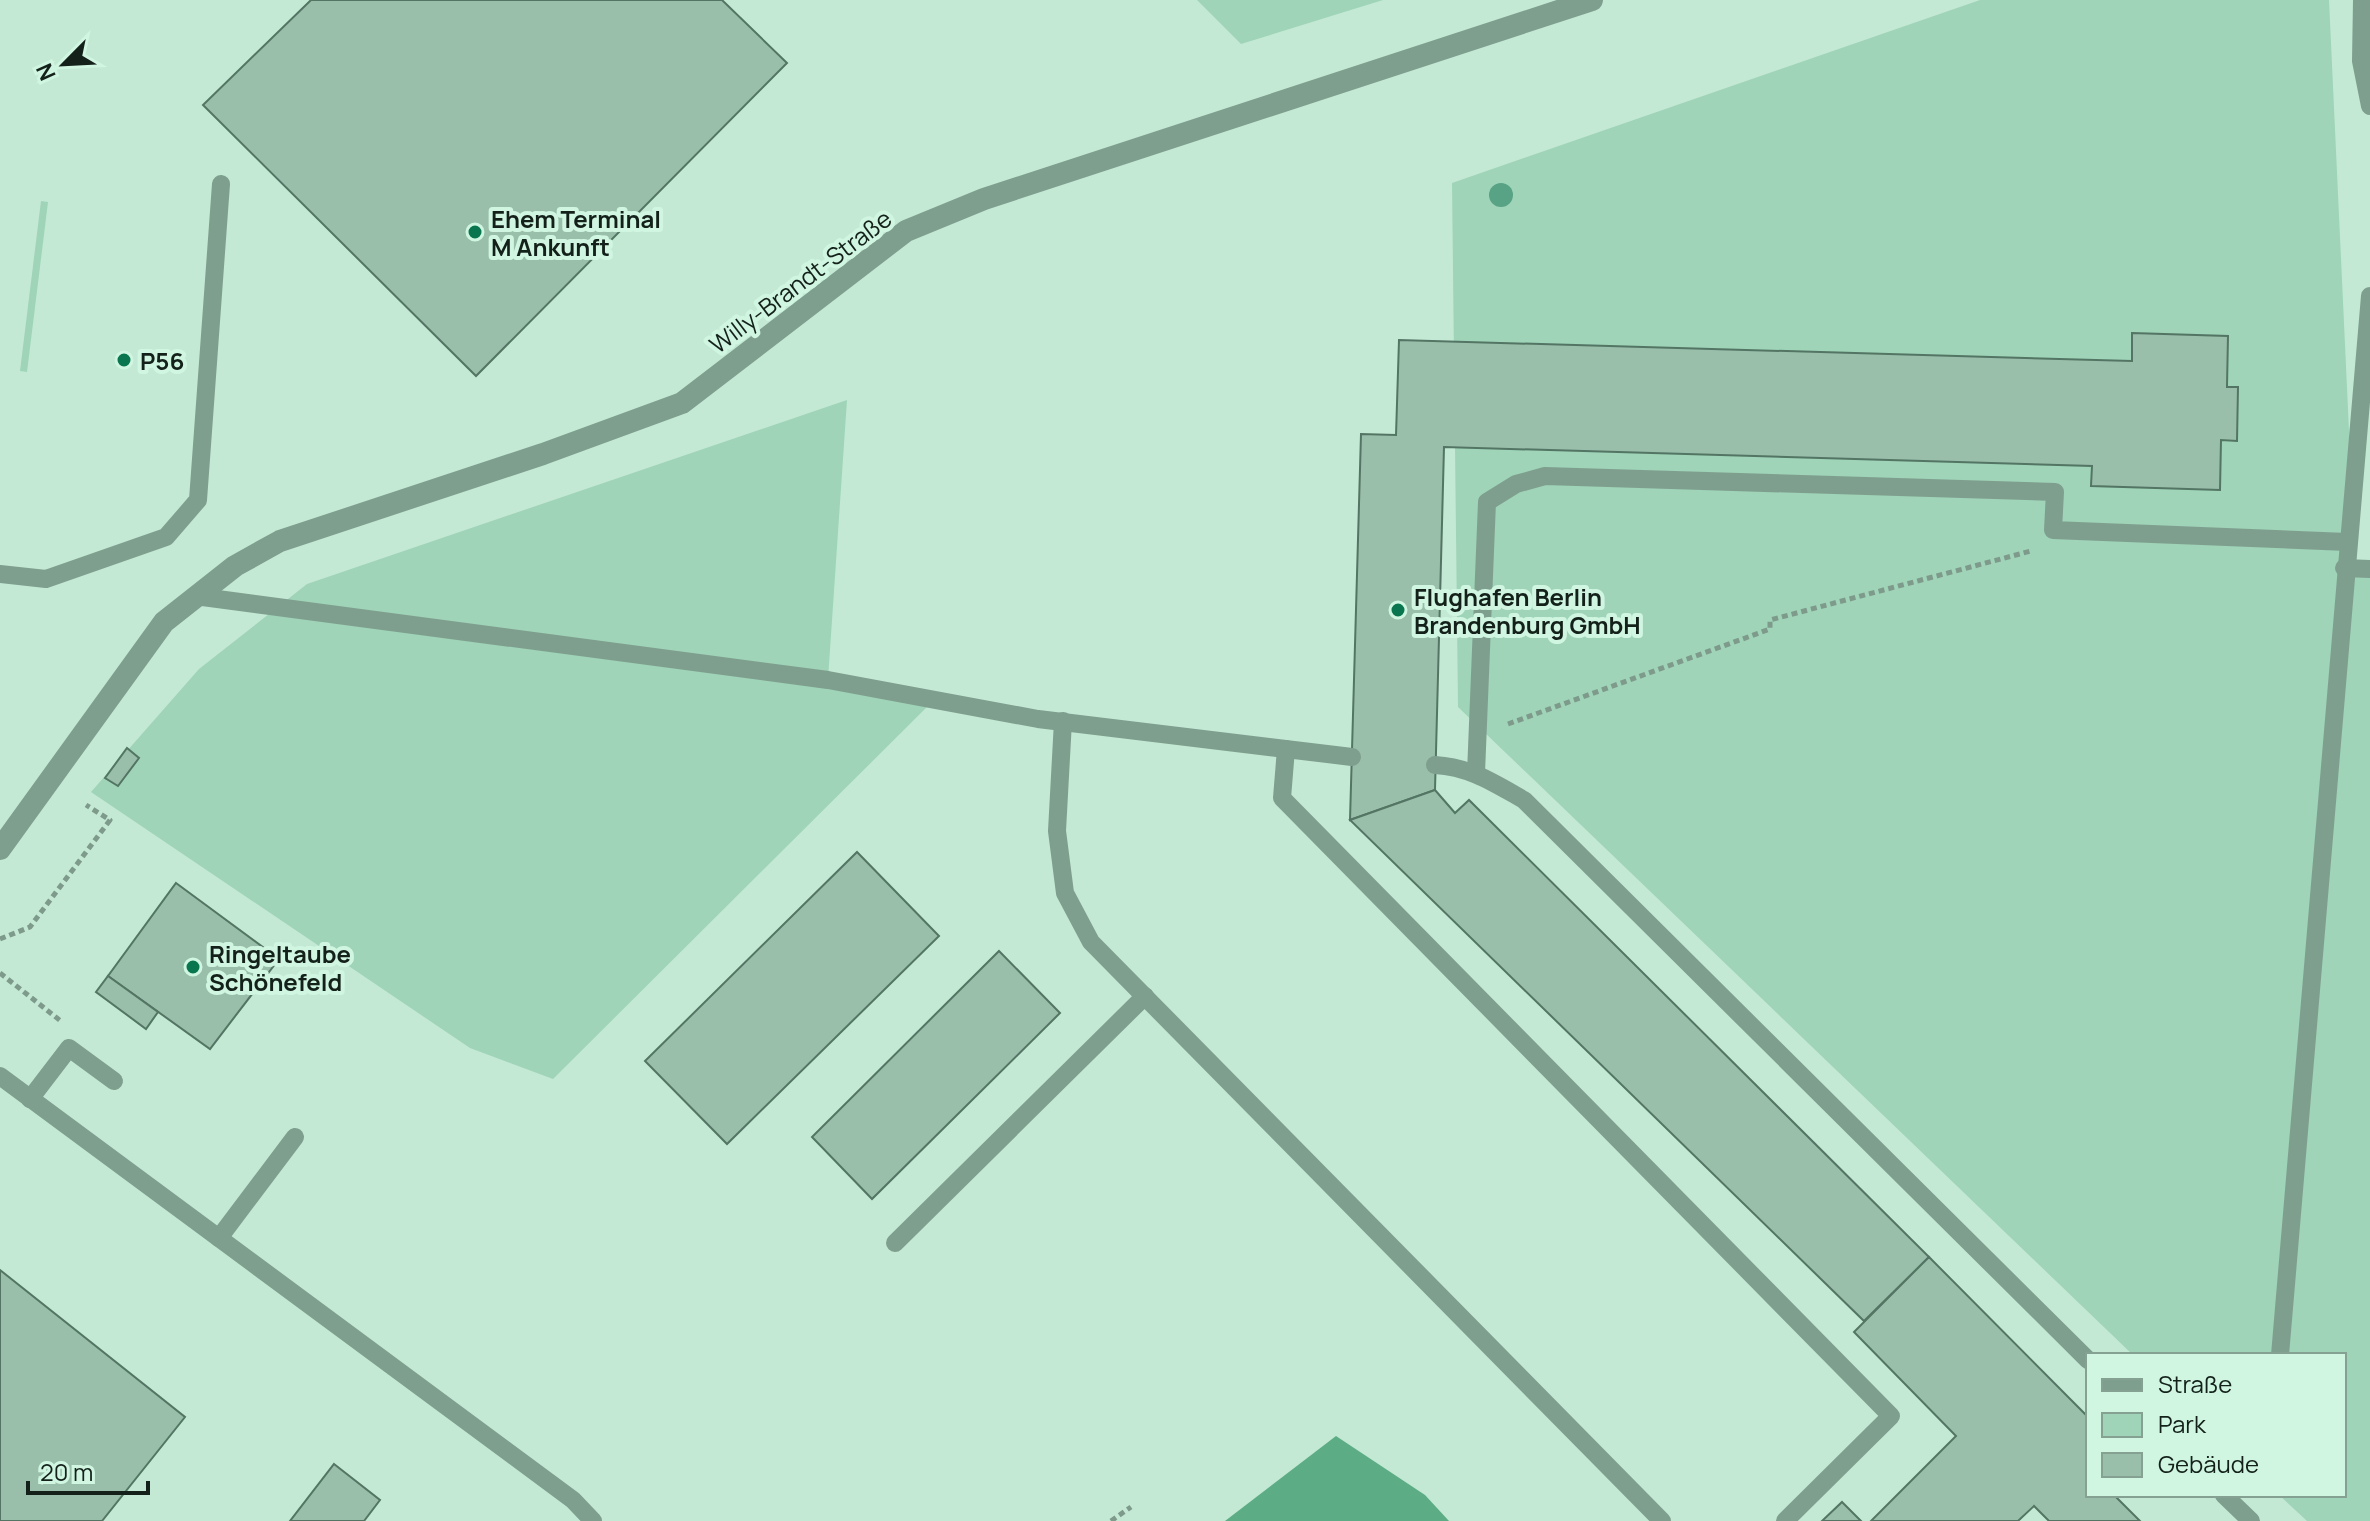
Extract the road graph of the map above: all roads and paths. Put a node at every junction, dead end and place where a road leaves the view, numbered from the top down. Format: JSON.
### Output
{"nodes":[{"id":1,"x":1592,"y":0,"type":"edge"},
{"id":2,"x":2362,"y":0,"type":"edge"},
{"id":3,"x":2370,"y":106,"type":"edge"},
{"id":4,"x":221,"y":184,"type":"dead end"},
{"id":5,"x":2370,"y":296,"type":"edge"},
{"id":6,"x":2053,"y":530,"type":"junction"},
{"id":7,"x":2347,"y":542,"type":"junction"},
{"id":8,"x":2344,"y":568,"type":"junction"},
{"id":9,"x":2370,"y":569,"type":"edge"},
{"id":10,"x":0,"y":574,"type":"edge"},
{"id":11,"x":195,"y":596,"type":"junction"},
{"id":12,"x":1063,"y":721,"type":"junction"},
{"id":13,"x":1477,"y":735,"type":"junction"},
{"id":14,"x":1286,"y":749,"type":"junction"},
{"id":15,"x":1352,"y":757,"type":"dead end"},
{"id":16,"x":1435,"y":765,"type":"dead end"},
{"id":17,"x":1476,"y":773,"type":"junction"},
{"id":18,"x":86,"y":805,"type":"dead end"},
{"id":19,"x":0,"y":849,"type":"edge"},
{"id":20,"x":0,"y":939,"type":"edge"},
{"id":21,"x":0,"y":973,"type":"edge"},
{"id":22,"x":1145,"y":996,"type":"junction"},
{"id":23,"x":56,"y":1034,"type":"dead end"},
{"id":24,"x":0,"y":1076,"type":"edge"},
{"id":25,"x":114,"y":1081,"type":"dead end"},
{"id":26,"x":30,"y":1099,"type":"junction"},
{"id":27,"x":295,"y":1137,"type":"dead end"},
{"id":28,"x":219,"y":1238,"type":"junction"},
{"id":29,"x":895,"y":1243,"type":"dead end"},
{"id":30,"x":2280,"y":1353,"type":"edge"},
{"id":31,"x":2086,"y":1358,"type":"edge"},
{"id":32,"x":2227,"y":1497,"type":"edge"},
{"id":33,"x":1131,"y":1507,"type":"dead end"},
{"id":34,"x":593,"y":1521,"type":"edge"},
{"id":35,"x":1111,"y":1521,"type":"edge"},
{"id":36,"x":1662,"y":1521,"type":"edge"},
{"id":37,"x":1785,"y":1521,"type":"edge"},
{"id":38,"x":2251,"y":1521,"type":"edge"}],
"edges":[{"from":1,"to":11,"type":"street","name":"Willy-Brandt-Straße"},
{"from":2,"to":3,"type":"lane"},
{"from":4,"to":10,"type":"lane"},
{"from":5,"to":7,"type":"lane"},
{"from":6,"to":7,"type":"lane"},
{"from":6,"to":13,"type":"path"},
{"from":6,"to":13,"type":"lane"},
{"from":7,"to":8,"type":"lane"},
{"from":8,"to":9,"type":"lane"},
{"from":8,"to":30,"type":"lane"},
{"from":11,"to":12,"type":"lane"},
{"from":11,"to":19,"type":"street","name":"Willy-Brandt-Straße"},
{"from":12,"to":14,"type":"lane"},
{"from":12,"to":22,"type":"lane"},
{"from":13,"to":17,"type":"lane"},
{"from":14,"to":15,"type":"lane"},
{"from":14,"to":37,"type":"lane"},
{"from":16,"to":17,"type":"lane"},
{"from":17,"to":31,"type":"lane"},
{"from":18,"to":20,"type":"path"},
{"from":21,"to":23,"type":"path"},
{"from":22,"to":29,"type":"lane"},
{"from":22,"to":36,"type":"lane"},
{"from":24,"to":26,"type":"lane"},
{"from":25,"to":26,"type":"lane"},
{"from":26,"to":28,"type":"lane"},
{"from":27,"to":28,"type":"lane"},
{"from":28,"to":34,"type":"lane"},
{"from":32,"to":38,"type":"lane"},
{"from":33,"to":35,"type":"path"}]}
